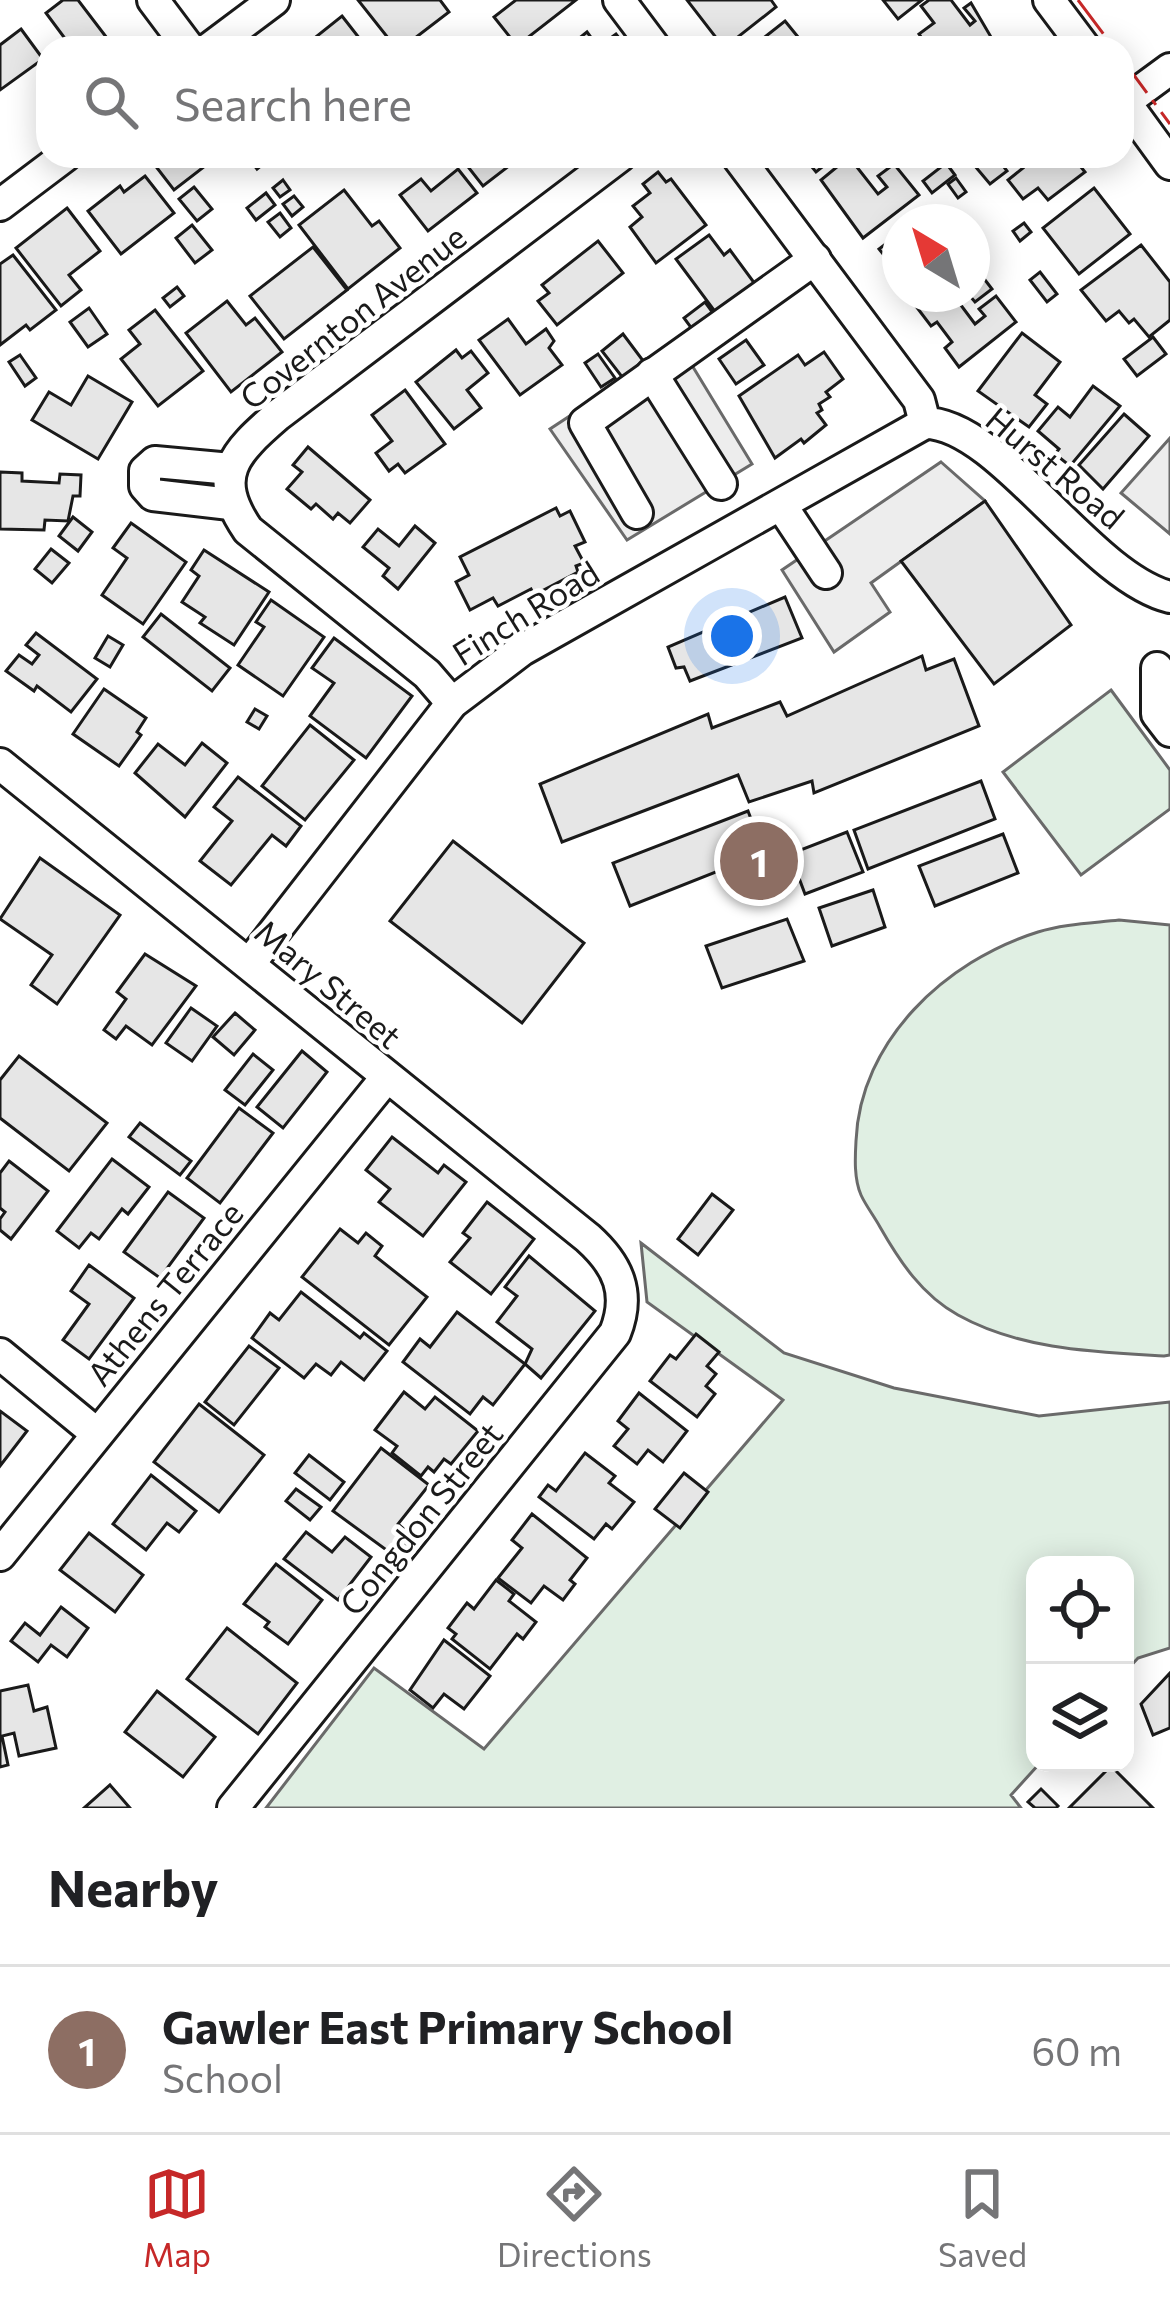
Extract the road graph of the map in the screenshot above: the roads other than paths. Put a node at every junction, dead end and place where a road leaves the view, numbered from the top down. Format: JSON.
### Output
{"nodes":[{"id":1,"x":153,"y":0,"type":"edge"},
{"id":2,"x":274,"y":0,"type":"edge"},
{"id":3,"x":619,"y":0,"type":"edge"},
{"id":4,"x":1049,"y":0,"type":"edge"},
{"id":5,"x":179,"y":36,"type":"edge"},
{"id":6,"x":226,"y":36,"type":"edge"},
{"id":7,"x":646,"y":36,"type":"edge"},
{"id":8,"x":1076,"y":36,"type":"edge"},
{"id":9,"x":1170,"y":69,"type":"edge"},
{"id":10,"x":1134,"y":93,"type":"edge"},
{"id":11,"x":1134,"y":115,"type":"edge"},
{"id":12,"x":1170,"y":164,"type":"edge"},
{"id":13,"x":49,"y":168,"type":"edge"},
{"id":14,"x":604,"y":168,"type":"edge"},
{"id":15,"x":746,"y":168,"type":"edge"},
{"id":16,"x":0,"y":205,"type":"edge"},
{"id":17,"x":815,"y":260,"type":"junction"},
{"id":18,"x":652,"y":374,"type":"junction"},
{"id":19,"x":925,"y":423,"type":"junction"},
{"id":20,"x":231,"y":469,"type":"junction"},
{"id":21,"x":722,"y":484,"type":"dead end"},
{"id":22,"x":230,"y":504,"type":"junction"},
{"id":23,"x":781,"y":505,"type":"junction"},
{"id":24,"x":638,"y":513,"type":"dead end"},
{"id":25,"x":826,"y":573,"type":"dead end"},
{"id":26,"x":1170,"y":597,"type":"edge"},
{"id":27,"x":1157,"y":668,"type":"dead end"},
{"id":28,"x":452,"y":703,"type":"junction"},
{"id":29,"x":1170,"y":731,"type":"edge"},
{"id":30,"x":0,"y":764,"type":"edge"},
{"id":31,"x":250,"y":963,"type":"junction"},
{"id":32,"x":386,"y":1078,"type":"junction"},
{"id":33,"x":610,"y":1259,"type":"joint"},
{"id":34,"x":0,"y":1354,"type":"edge"},
{"id":35,"x":96,"y":1432,"type":"junction"},
{"id":36,"x":0,"y":1555,"type":"edge"},
{"id":37,"x":233,"y":1808,"type":"edge"}],
"edges":[{"from":1,"to":5,"type":"street"},
{"from":2,"to":6,"type":"street"},
{"from":3,"to":7,"type":"street"},
{"from":4,"to":8,"type":"street"},
{"from":9,"to":10,"type":"street"},
{"from":11,"to":12,"type":"street"},
{"from":13,"to":16,"type":"street"},
{"from":14,"to":20,"type":"street","name":"Covernton Avenue"},
{"from":15,"to":17,"type":"street"},
{"from":17,"to":18,"type":"street"},
{"from":17,"to":19,"type":"street"},
{"from":18,"to":21,"type":"street"},
{"from":18,"to":24,"type":"street"},
{"from":19,"to":23,"type":"street","name":"Finch Road"},
{"from":19,"to":26,"type":"street","name":"Hurst Road"},
{"from":20,"to":22,"type":"street"},
{"from":20,"to":22,"type":"street"},
{"from":22,"to":28,"type":"street"},
{"from":23,"to":25,"type":"street"},
{"from":23,"to":28,"type":"street","name":"Finch Road"},
{"from":27,"to":29,"type":"street"},
{"from":28,"to":31,"type":"street","name":"Finch Road"},
{"from":30,"to":31,"type":"street","name":"Mary Street"},
{"from":31,"to":32,"type":"street","name":"Mary Street"},
{"from":32,"to":33,"type":"street","name":"Mary Street"},
{"from":32,"to":35,"type":"street","name":"Athens Terrace"},
{"from":33,"to":37,"type":"street","name":"Congdon Street"},
{"from":34,"to":35,"type":"street"},
{"from":35,"to":36,"type":"street","name":"Athens Terrace"}]}
